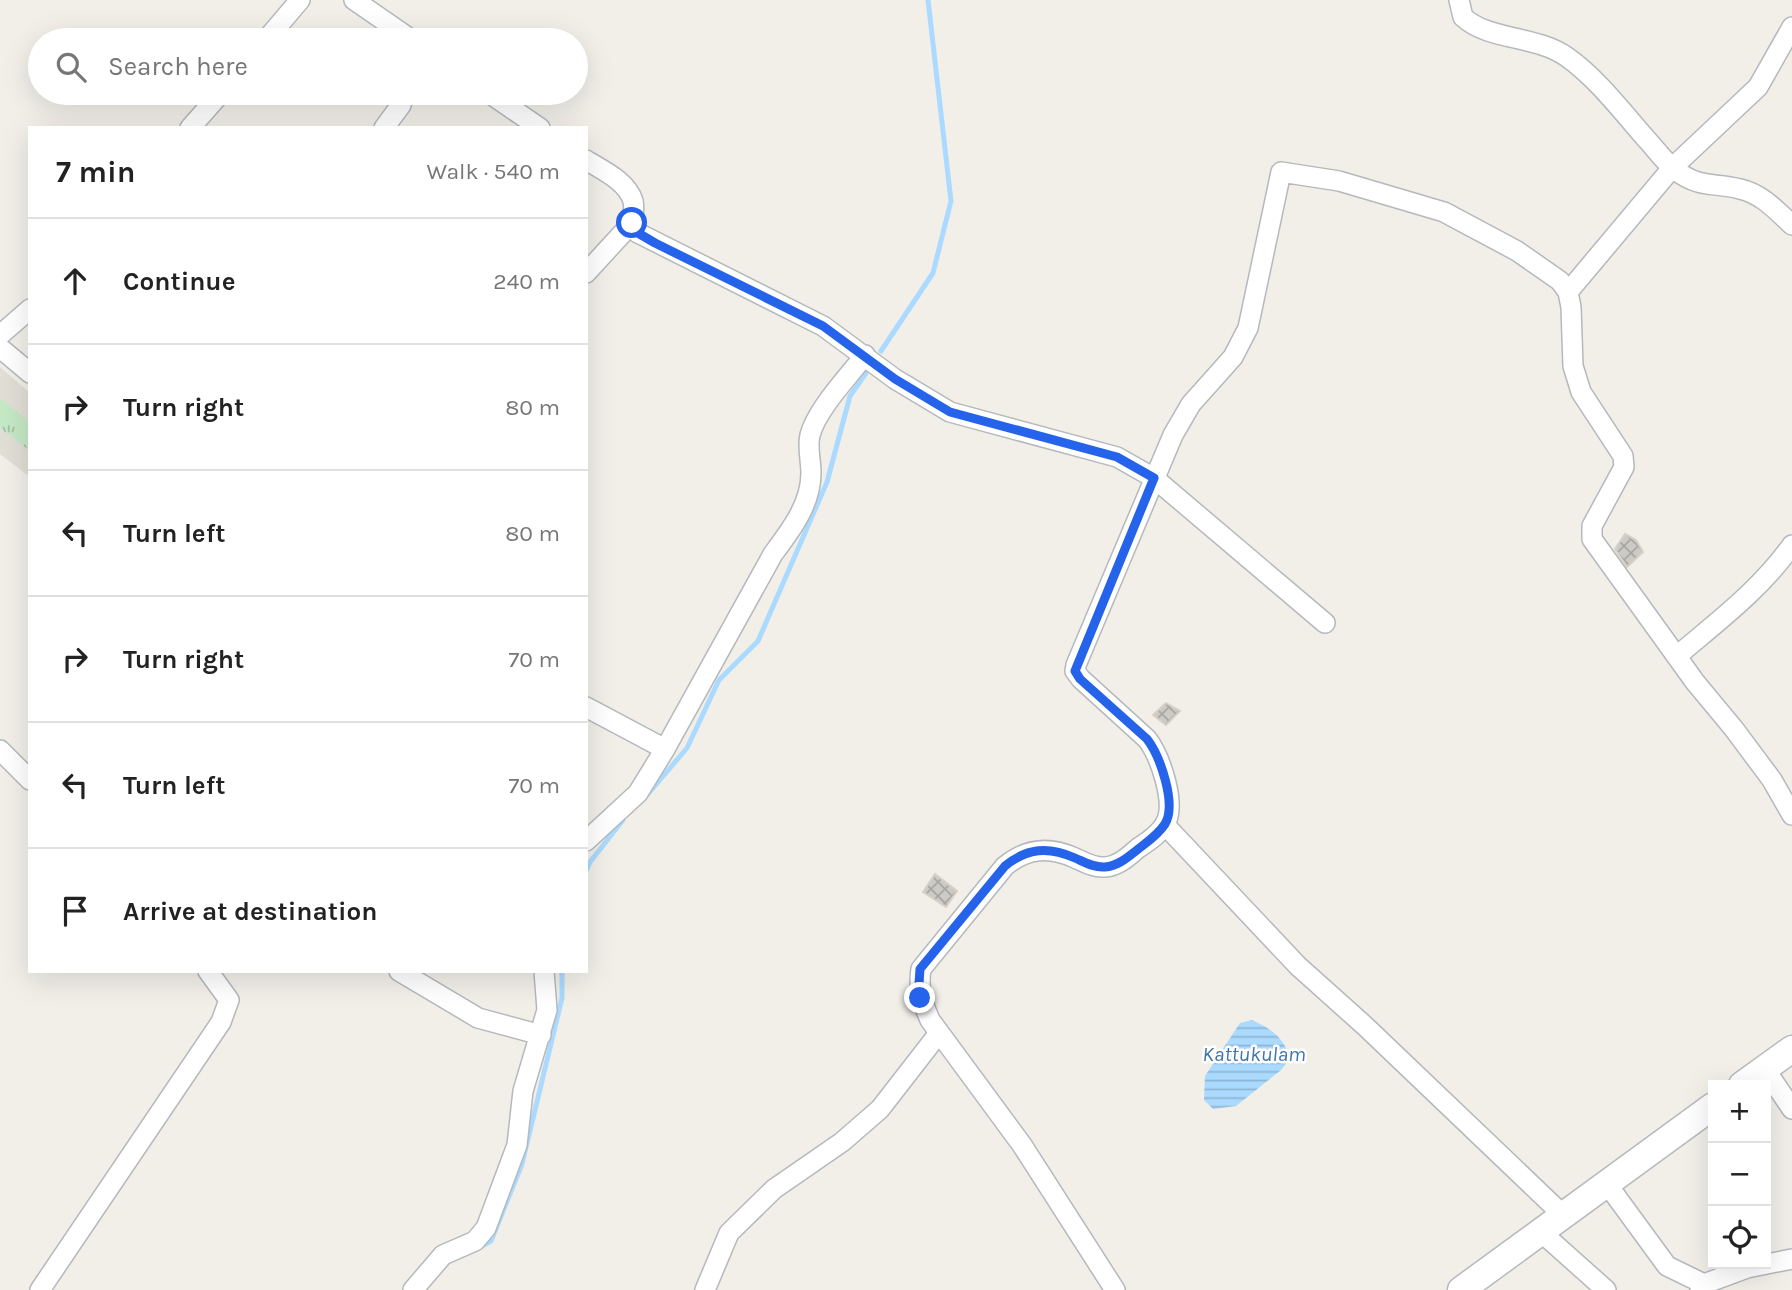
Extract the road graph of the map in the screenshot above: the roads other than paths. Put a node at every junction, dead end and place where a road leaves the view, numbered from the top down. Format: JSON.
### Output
{"nodes":[{"id":1,"x":300,"y":0,"type":"edge"},
{"id":2,"x":354,"y":0,"type":"edge"},
{"id":3,"x":1459,"y":0,"type":"edge"},
{"id":4,"x":1792,"y":27,"type":"edge"},
{"id":5,"x":276,"y":28,"type":"edge"},
{"id":6,"x":395,"y":28,"type":"edge"},
{"id":7,"x":210,"y":105,"type":"edge"},
{"id":8,"x":401,"y":105,"type":"edge"},
{"id":9,"x":506,"y":105,"type":"edge"},
{"id":10,"x":192,"y":126,"type":"edge"},
{"id":11,"x":385,"y":126,"type":"edge"},
{"id":12,"x":537,"y":126,"type":"edge"},
{"id":13,"x":588,"y":160,"type":"edge"},
{"id":14,"x":1672,"y":168,"type":"junction"},
{"id":15,"x":632,"y":223,"type":"junction"},
{"id":16,"x":1792,"y":225,"type":"edge"},
{"id":17,"x":588,"y":272,"type":"edge"},
{"id":18,"x":1568,"y":292,"type":"junction"},
{"id":19,"x":28,"y":311,"type":"edge"},
{"id":20,"x":0,"y":335,"type":"edge"},
{"id":21,"x":0,"y":348,"type":"edge"},
{"id":22,"x":865,"y":355,"type":"junction"},
{"id":23,"x":28,"y":371,"type":"edge"},
{"id":24,"x":1154,"y":478,"type":"junction"},
{"id":25,"x":1792,"y":545,"type":"edge"},
{"id":26,"x":1325,"y":623,"type":"dead end"},
{"id":27,"x":1676,"y":656,"type":"junction"},
{"id":28,"x":588,"y":708,"type":"edge"},
{"id":29,"x":665,"y":749,"type":"junction"},
{"id":30,"x":0,"y":750,"type":"edge"},
{"id":31,"x":28,"y":778,"type":"edge"},
{"id":32,"x":1792,"y":815,"type":"edge"},
{"id":33,"x":1164,"y":825,"type":"junction"},
{"id":34,"x":588,"y":839,"type":"edge"},
{"id":35,"x":209,"y":973,"type":"edge"},
{"id":36,"x":401,"y":973,"type":"edge"},
{"id":37,"x":544,"y":973,"type":"edge"},
{"id":38,"x":939,"y":1033,"type":"junction"},
{"id":39,"x":541,"y":1035,"type":"junction"},
{"id":40,"x":1792,"y":1049,"type":"edge"},
{"id":41,"x":1765,"y":1069,"type":"junction"},
{"id":42,"x":1749,"y":1080,"type":"edge"},
{"id":43,"x":1792,"y":1109,"type":"edge"},
{"id":44,"x":1708,"y":1110,"type":"edge"},
{"id":45,"x":1607,"y":1184,"type":"junction"},
{"id":46,"x":1564,"y":1216,"type":"junction"},
{"id":47,"x":1541,"y":1232,"type":"junction"},
{"id":48,"x":1792,"y":1259,"type":"edge"},
{"id":49,"x":1702,"y":1287,"type":"edge"},
{"id":50,"x":40,"y":1290,"type":"edge"},
{"id":51,"x":413,"y":1290,"type":"edge"},
{"id":52,"x":705,"y":1290,"type":"edge"},
{"id":53,"x":1115,"y":1290,"type":"edge"},
{"id":54,"x":1461,"y":1290,"type":"edge"},
{"id":55,"x":1606,"y":1290,"type":"edge"}],
"edges":[{"from":1,"to":5,"type":"street"},
{"from":2,"to":6,"type":"street"},
{"from":3,"to":14,"type":"street"},
{"from":4,"to":14,"type":"street"},
{"from":7,"to":10,"type":"street"},
{"from":8,"to":11,"type":"street"},
{"from":9,"to":12,"type":"street"},
{"from":13,"to":15,"type":"street"},
{"from":14,"to":16,"type":"street"},
{"from":14,"to":18,"type":"street"},
{"from":15,"to":17,"type":"street"},
{"from":15,"to":22,"type":"street"},
{"from":18,"to":24,"type":"street"},
{"from":18,"to":27,"type":"street"},
{"from":19,"to":20,"type":"street"},
{"from":21,"to":23,"type":"street"},
{"from":22,"to":24,"type":"street"},
{"from":22,"to":29,"type":"street"},
{"from":24,"to":26,"type":"street"},
{"from":24,"to":33,"type":"street"},
{"from":25,"to":27,"type":"street"},
{"from":27,"to":32,"type":"street"},
{"from":28,"to":29,"type":"street"},
{"from":29,"to":34,"type":"street"},
{"from":30,"to":31,"type":"street"},
{"from":33,"to":38,"type":"street"},
{"from":33,"to":46,"type":"street"},
{"from":35,"to":50,"type":"street"},
{"from":36,"to":39,"type":"street"},
{"from":37,"to":39,"type":"street"},
{"from":38,"to":52,"type":"street"},
{"from":38,"to":53,"type":"street"},
{"from":39,"to":51,"type":"street"},
{"from":40,"to":41,"type":"main road"},
{"from":41,"to":42,"type":"main road"},
{"from":41,"to":43,"type":"street"},
{"from":44,"to":45,"type":"main road"},
{"from":45,"to":46,"type":"main road"},
{"from":45,"to":49,"type":"street"},
{"from":46,"to":47,"type":"main road"},
{"from":47,"to":54,"type":"main road"},
{"from":47,"to":55,"type":"street"},
{"from":48,"to":49,"type":"street"}]}
